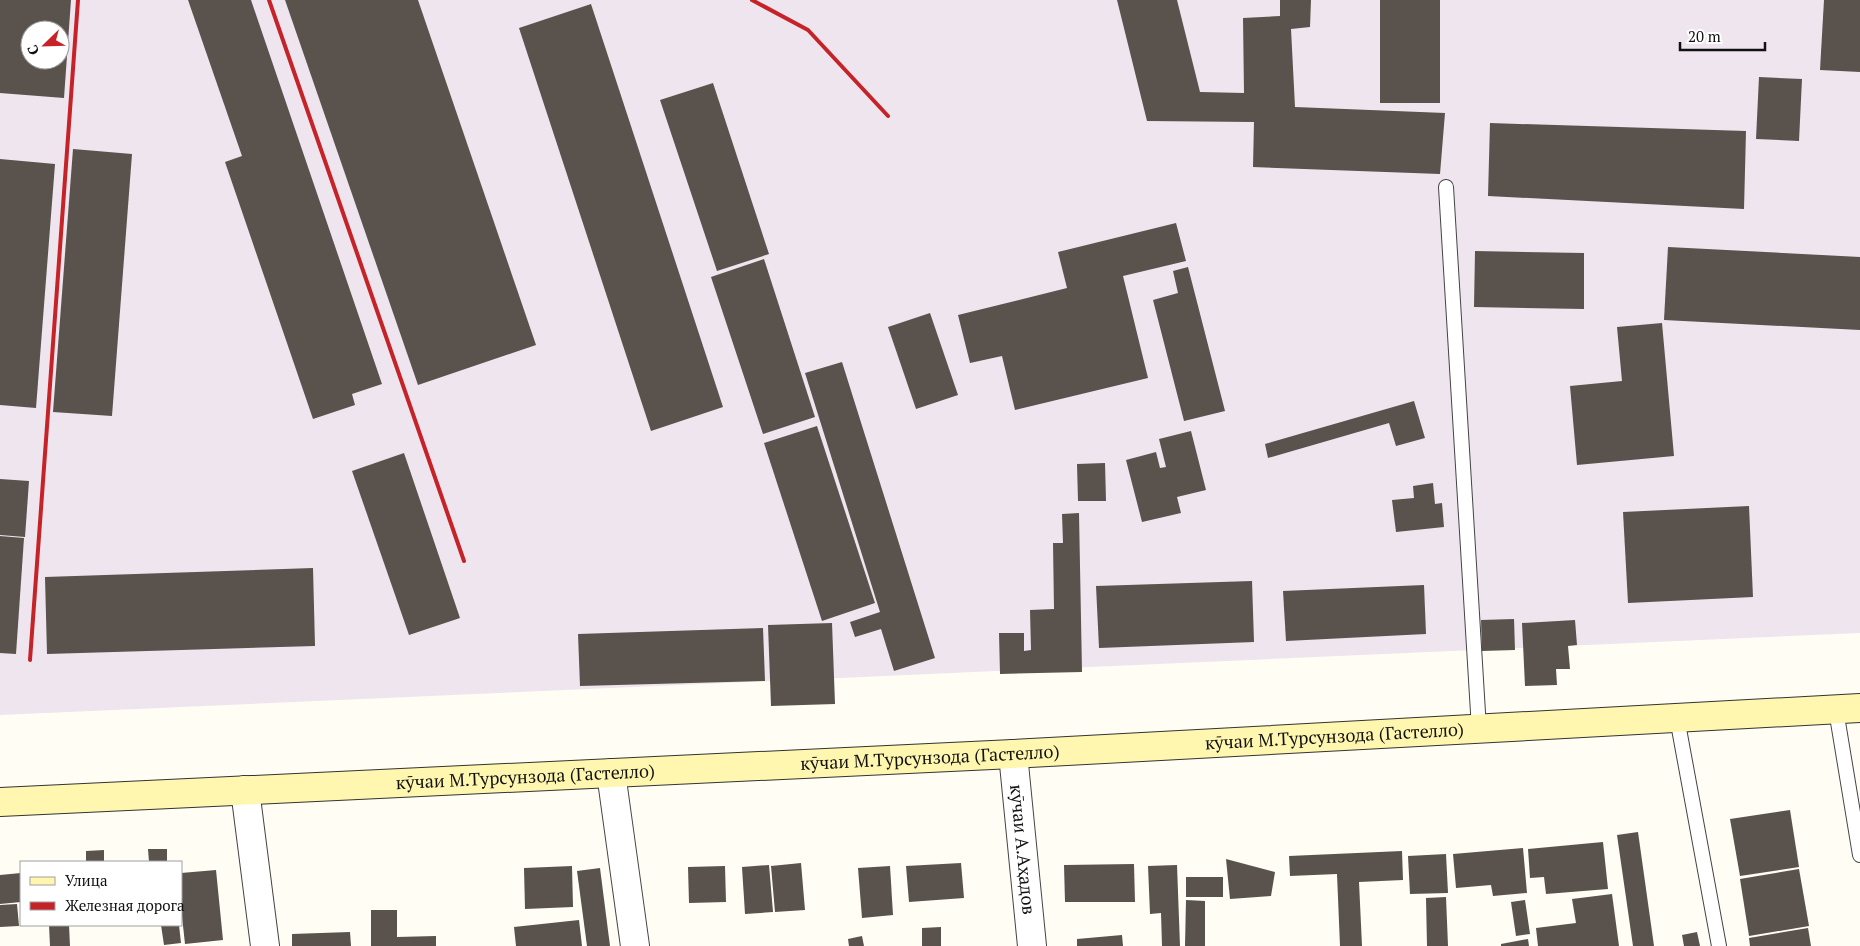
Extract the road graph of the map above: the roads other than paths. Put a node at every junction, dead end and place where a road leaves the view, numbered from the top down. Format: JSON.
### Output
{"nodes":[{"id":1,"x":1446,"y":187,"type":"dead end"},
{"id":2,"x":1848,"y":709,"type":"edge"},
{"id":3,"x":1677,"y":718,"type":"junction"},
{"id":4,"x":1479,"y":729,"type":"junction"},
{"id":5,"x":1013,"y":754,"type":"junction"},
{"id":6,"x":611,"y":774,"type":"junction"},
{"id":7,"x":245,"y":790,"type":"junction"},
{"id":8,"x":0,"y":802,"type":"edge"},
{"id":9,"x":1860,"y":855,"type":"edge"},
{"id":10,"x":265,"y":946,"type":"edge"},
{"id":11,"x":635,"y":946,"type":"edge"},
{"id":12,"x":1032,"y":946,"type":"edge"},
{"id":13,"x":1719,"y":946,"type":"edge"}],
"edges":[{"from":1,"to":4,"type":"lane"},
{"from":2,"to":3,"type":"street","name":"кӯчаи М.Турсунзода (Гастелло)"},
{"from":2,"to":9,"type":"lane"},
{"from":3,"to":4,"type":"street","name":"кӯчаи М.Турсунзода (Гастелло)"},
{"from":3,"to":13,"type":"lane"},
{"from":4,"to":5,"type":"street","name":"кӯчаи М.Турсунзода (Гастелло)"},
{"from":5,"to":6,"type":"street","name":"кӯчаи М.Турсунзода (Гастелло)"},
{"from":5,"to":12,"type":"street","name":"кӯчаи А.Аҳадов"},
{"from":6,"to":7,"type":"street","name":"кӯчаи М.Турсунзода (Гастелло)"},
{"from":6,"to":11,"type":"street"},
{"from":7,"to":8,"type":"street","name":"кӯчаи М.Турсунзода (Гастелло)"},
{"from":7,"to":10,"type":"street"}]}
